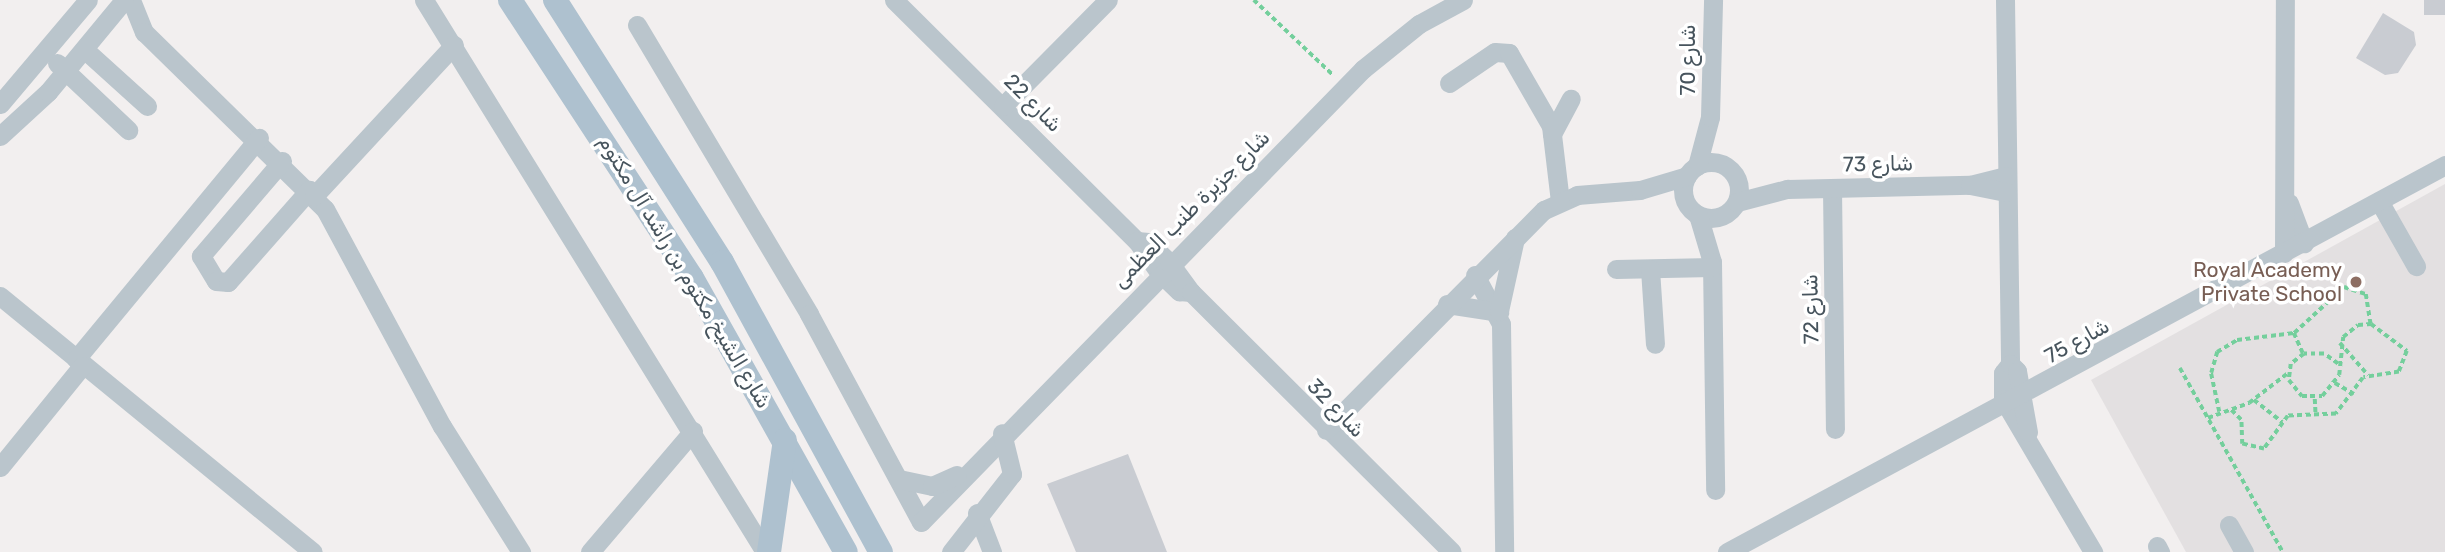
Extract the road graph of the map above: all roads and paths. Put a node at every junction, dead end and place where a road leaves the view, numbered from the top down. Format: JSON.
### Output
{"nodes":[{"id":1,"x":88,"y":0,"type":"edge"},
{"id":2,"x":124,"y":0,"type":"edge"},
{"id":3,"x":131,"y":0,"type":"edge"},
{"id":4,"x":424,"y":0,"type":"edge"},
{"id":5,"x":510,"y":0,"type":"edge"},
{"id":6,"x":555,"y":0,"type":"edge"},
{"id":7,"x":894,"y":0,"type":"edge"},
{"id":8,"x":1108,"y":0,"type":"edge"},
{"id":9,"x":1254,"y":0,"type":"edge"},
{"id":10,"x":1464,"y":0,"type":"edge"},
{"id":11,"x":2005,"y":0,"type":"edge"},
{"id":12,"x":2285,"y":0,"type":"edge"},
{"id":13,"x":1710,"y":1,"type":"edge"},
{"id":14,"x":104,"y":25,"type":"junction"},
{"id":15,"x":637,"y":25,"type":"dead end"},
{"id":16,"x":144,"y":32,"type":"junction"},
{"id":17,"x":60,"y":35,"type":"junction"},
{"id":18,"x":454,"y":45,"type":"junction"},
{"id":19,"x":84,"y":49,"type":"junction"},
{"id":20,"x":64,"y":73,"type":"junction"},
{"id":21,"x":1449,"y":83,"type":"dead end"},
{"id":22,"x":1345,"y":87,"type":"junction"},
{"id":23,"x":1571,"y":99,"type":"dead end"},
{"id":24,"x":0,"y":104,"type":"edge"},
{"id":25,"x":147,"y":106,"type":"dead end"},
{"id":26,"x":1003,"y":106,"type":"junction"},
{"id":27,"x":1710,"y":117,"type":"junction"},
{"id":28,"x":128,"y":130,"type":"dead end"},
{"id":29,"x":1552,"y":134,"type":"junction"},
{"id":30,"x":0,"y":136,"type":"edge"},
{"id":31,"x":259,"y":138,"type":"junction"},
{"id":32,"x":282,"y":161,"type":"junction"},
{"id":33,"x":2445,"y":165,"type":"edge"},
{"id":34,"x":1730,"y":170,"type":"junction"},
{"id":35,"x":1692,"y":171,"type":"junction"},
{"id":36,"x":2006,"y":184,"type":"junction"},
{"id":37,"x":1832,"y":188,"type":"junction"},
{"id":38,"x":1787,"y":189,"type":"junction"},
{"id":39,"x":1640,"y":190,"type":"junction"},
{"id":40,"x":311,"y":193,"type":"junction"},
{"id":41,"x":1560,"y":201,"type":"junction"},
{"id":42,"x":2379,"y":201,"type":"junction"},
{"id":43,"x":2289,"y":203,"type":"junction"},
{"id":44,"x":1732,"y":208,"type":"junction"},
{"id":45,"x":1693,"y":211,"type":"junction"},
{"id":46,"x":1518,"y":232,"type":"junction"},
{"id":47,"x":2304,"y":243,"type":"junction"},
{"id":48,"x":2284,"y":253,"type":"junction"},
{"id":49,"x":1712,"y":265,"type":"junction"},
{"id":50,"x":2416,"y":266,"type":"dead end"},
{"id":51,"x":1164,"y":267,"type":"junction"},
{"id":52,"x":1616,"y":269,"type":"dead end"},
{"id":53,"x":1650,"y":269,"type":"junction"},
{"id":54,"x":1475,"y":275,"type":"junction"},
{"id":55,"x":0,"y":296,"type":"edge"},
{"id":56,"x":1447,"y":304,"type":"junction"},
{"id":57,"x":1499,"y":312,"type":"junction"},
{"id":58,"x":2371,"y":324,"type":"junction"},
{"id":59,"x":2294,"y":333,"type":"junction"},
{"id":60,"x":2340,"y":343,"type":"junction"},
{"id":61,"x":1655,"y":344,"type":"dead end"},
{"id":62,"x":2304,"y":354,"type":"junction"},
{"id":63,"x":79,"y":362,"type":"junction"},
{"id":64,"x":2338,"y":364,"type":"junction"},
{"id":65,"x":2180,"y":368,"type":"dead end"},
{"id":66,"x":2288,"y":373,"type":"junction"},
{"id":67,"x":2368,"y":375,"type":"junction"},
{"id":68,"x":2335,"y":383,"type":"junction"},
{"id":69,"x":2354,"y":394,"type":"junction"},
{"id":70,"x":2315,"y":399,"type":"junction"},
{"id":71,"x":2254,"y":400,"type":"junction"},
{"id":72,"x":2013,"y":402,"type":"junction"},
{"id":73,"x":2230,"y":409,"type":"junction"},
{"id":74,"x":2219,"y":412,"type":"junction"},
{"id":75,"x":2316,"y":416,"type":"junction"},
{"id":76,"x":2208,"y":418,"type":"junction"},
{"id":77,"x":2282,"y":422,"type":"junction"},
{"id":78,"x":1835,"y":429,"type":"dead end"},
{"id":79,"x":1326,"y":430,"type":"junction"},
{"id":80,"x":693,"y":431,"type":"junction"},
{"id":81,"x":1002,"y":433,"type":"junction"},
{"id":82,"x":785,"y":440,"type":"junction"},
{"id":83,"x":0,"y":467,"type":"edge"},
{"id":84,"x":967,"y":469,"type":"junction"},
{"id":85,"x":899,"y":479,"type":"junction"},
{"id":86,"x":1716,"y":490,"type":"dead end"},
{"id":87,"x":977,"y":513,"type":"junction"},
{"id":88,"x":2229,"y":525,"type":"dead end"},
{"id":89,"x":313,"y":552,"type":"edge"},
{"id":90,"x":520,"y":552,"type":"edge"},
{"id":91,"x":590,"y":552,"type":"edge"},
{"id":92,"x":767,"y":552,"type":"edge"},
{"id":93,"x":846,"y":552,"type":"edge"},
{"id":94,"x":881,"y":552,"type":"edge"},
{"id":95,"x":951,"y":552,"type":"edge"},
{"id":96,"x":992,"y":552,"type":"edge"},
{"id":97,"x":1452,"y":552,"type":"edge"},
{"id":98,"x":1504,"y":552,"type":"edge"},
{"id":99,"x":1727,"y":552,"type":"edge"},
{"id":100,"x":2093,"y":552,"type":"edge"},
{"id":101,"x":2243,"y":552,"type":"edge"},
{"id":102,"x":2283,"y":552,"type":"edge"}],
"edges":[{"from":1,"to":17,"type":"street"},
{"from":2,"to":14,"type":"street"},
{"from":3,"to":16,"type":"street"},
{"from":4,"to":18,"type":"street"},
{"from":5,"to":82,"type":"main road","name":"شارع الشيخ مكتوم بن راشد آل مكتوم"},
{"from":6,"to":94,"type":"main road","name":"شارع الشيخ مكتوم بن راشد آل مكتوم"},
{"from":7,"to":26,"type":"street","name":"شارع 22"},
{"from":8,"to":26,"type":"street"},
{"from":9,"to":22,"type":"path"},
{"from":10,"to":22,"type":"street","name":"شارع جزيرة طنب العظمى"},
{"from":11,"to":36,"type":"street"},
{"from":12,"to":43,"type":"street"},
{"from":13,"to":27,"type":"street","name":"شارع 70"},
{"from":14,"to":16,"type":"street"},
{"from":14,"to":19,"type":"street"},
{"from":15,"to":85,"type":"street"},
{"from":16,"to":31,"type":"street"},
{"from":17,"to":20,"type":"street"},
{"from":17,"to":24,"type":"street"},
{"from":18,"to":40,"type":"street"},
{"from":18,"to":80,"type":"street"},
{"from":19,"to":20,"type":"street"},
{"from":19,"to":25,"type":"street"},
{"from":20,"to":28,"type":"street"},
{"from":20,"to":30,"type":"street"},
{"from":21,"to":29,"type":"street"},
{"from":22,"to":51,"type":"street","name":"شارع جزيرة طنب العظمى"},
{"from":23,"to":29,"type":"street"},
{"from":26,"to":51,"type":"street","name":"شارع 22"},
{"from":27,"to":34,"type":"street","name":"شارع 70"},
{"from":27,"to":35,"type":"street","name":"شارع 70"},
{"from":29,"to":41,"type":"street"},
{"from":31,"to":32,"type":"street"},
{"from":31,"to":63,"type":"street"},
{"from":32,"to":40,"type":"street"},
{"from":32,"to":40,"type":"street"},
{"from":33,"to":42,"type":"street","name":"شارع 75"},
{"from":34,"to":35,"type":"street","name":"شارع 73"},
{"from":34,"to":38,"type":"street","name":"شارع 73"},
{"from":34,"to":44,"type":"street","name":"شارع 70"},
{"from":35,"to":39,"type":"street","name":"شارع 73"},
{"from":35,"to":45,"type":"street","name":"شارع 70"},
{"from":36,"to":37,"type":"street","name":"شارع 73"},
{"from":36,"to":72,"type":"street"},
{"from":37,"to":38,"type":"street","name":"شارع 73"},
{"from":37,"to":78,"type":"street","name":"شارع 72"},
{"from":38,"to":44,"type":"street","name":"شارع 73"},
{"from":39,"to":41,"type":"street","name":"شارع 73"},
{"from":39,"to":45,"type":"street"},
{"from":40,"to":90,"type":"street"},
{"from":41,"to":46,"type":"street"},
{"from":42,"to":47,"type":"street","name":"شارع 75"},
{"from":42,"to":50,"type":"street"},
{"from":43,"to":47,"type":"street"},
{"from":43,"to":48,"type":"street"},
{"from":44,"to":45,"type":"street","name":"شارع 73"},
{"from":44,"to":49,"type":"street","name":"شارع 70"},
{"from":45,"to":49,"type":"street","name":"شارع 70"},
{"from":46,"to":54,"type":"street"},
{"from":46,"to":57,"type":"street"},
{"from":47,"to":48,"type":"street","name":"شارع 75"},
{"from":48,"to":72,"type":"street","name":"شارع 75"},
{"from":49,"to":53,"type":"street"},
{"from":49,"to":86,"type":"street"},
{"from":51,"to":79,"type":"street","name":"شارع 32"},
{"from":51,"to":81,"type":"street","name":"شارع جزيرة طنب العظمى"},
{"from":52,"to":53,"type":"street"},
{"from":53,"to":61,"type":"street"},
{"from":54,"to":56,"type":"street"},
{"from":54,"to":57,"type":"street"},
{"from":55,"to":63,"type":"street"},
{"from":56,"to":57,"type":"street"},
{"from":56,"to":79,"type":"street"},
{"from":57,"to":98,"type":"street"},
{"from":58,"to":59,"type":"path"},
{"from":58,"to":60,"type":"path"},
{"from":58,"to":67,"type":"path"},
{"from":59,"to":62,"type":"path"},
{"from":59,"to":74,"type":"path"},
{"from":60,"to":64,"type":"path"},
{"from":60,"to":67,"type":"path"},
{"from":62,"to":64,"type":"path"},
{"from":62,"to":66,"type":"path"},
{"from":63,"to":83,"type":"street"},
{"from":63,"to":89,"type":"street"},
{"from":64,"to":68,"type":"path"},
{"from":65,"to":76,"type":"path"},
{"from":66,"to":70,"type":"path"},
{"from":66,"to":71,"type":"path"},
{"from":67,"to":69,"type":"path"},
{"from":68,"to":69,"type":"path"},
{"from":68,"to":70,"type":"path"},
{"from":69,"to":75,"type":"path"},
{"from":70,"to":75,"type":"path"},
{"from":71,"to":73,"type":"path"},
{"from":71,"to":77,"type":"path"},
{"from":72,"to":99,"type":"street","name":"شارع 75"},
{"from":72,"to":100,"type":"street"},
{"from":73,"to":74,"type":"path"},
{"from":73,"to":77,"type":"path"},
{"from":74,"to":76,"type":"path"},
{"from":75,"to":77,"type":"path"},
{"from":76,"to":102,"type":"path"},
{"from":79,"to":97,"type":"street","name":"شارع 32"},
{"from":80,"to":91,"type":"street"},
{"from":80,"to":92,"type":"street"},
{"from":81,"to":84,"type":"street","name":"شارع جزيرة طنب العظمى"},
{"from":81,"to":87,"type":"street"},
{"from":82,"to":92,"type":"main road"},
{"from":82,"to":93,"type":"main road","name":"شارع الشيخ مكتوم بن راشد آل مكتوم"},
{"from":84,"to":85,"type":"street","name":"شارع جزيرة طنب العظمى"},
{"from":84,"to":85,"type":"street","name":"شارع جزيرة طنب العظمى"},
{"from":87,"to":95,"type":"street"},
{"from":87,"to":96,"type":"street"},
{"from":88,"to":101,"type":"street"}]}
